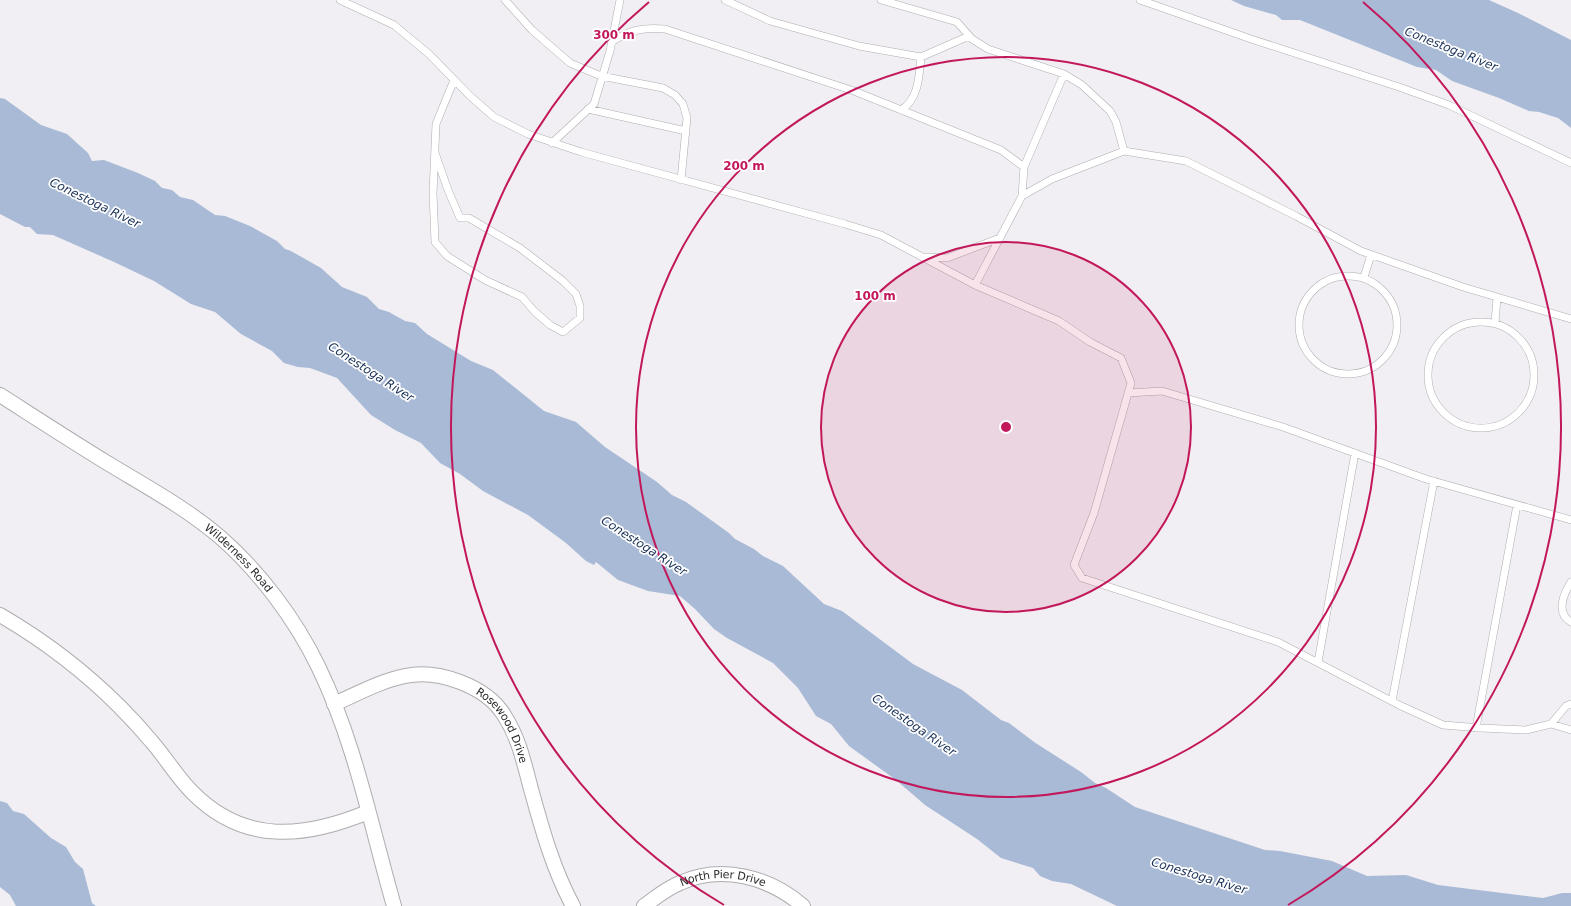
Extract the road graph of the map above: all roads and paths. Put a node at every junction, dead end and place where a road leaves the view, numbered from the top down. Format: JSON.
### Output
{"nodes":[{"id":1,"x":340,"y":0,"type":"edge"},
{"id":2,"x":505,"y":0,"type":"edge"},
{"id":3,"x":620,"y":0,"type":"edge"},
{"id":4,"x":725,"y":0,"type":"edge"},
{"id":5,"x":881,"y":0,"type":"edge"},
{"id":6,"x":1140,"y":0,"type":"edge"},
{"id":7,"x":969,"y":36,"type":"junction"},
{"id":8,"x":611,"y":42,"type":"junction"},
{"id":9,"x":921,"y":57,"type":"junction"},
{"id":10,"x":1064,"y":74,"type":"junction"},
{"id":11,"x":601,"y":76,"type":"junction"},
{"id":12,"x":454,"y":80,"type":"junction"},
{"id":13,"x":588,"y":109,"type":"junction"},
{"id":14,"x":901,"y":110,"type":"junction"},
{"id":15,"x":686,"y":131,"type":"junction"},
{"id":16,"x":552,"y":142,"type":"junction"},
{"id":17,"x":1124,"y":151,"type":"junction"},
{"id":18,"x":435,"y":153,"type":"junction"},
{"id":19,"x":1571,"y":163,"type":"edge"},
{"id":20,"x":1024,"y":167,"type":"junction"},
{"id":21,"x":681,"y":180,"type":"junction"},
{"id":22,"x":1022,"y":196,"type":"junction"},
{"id":23,"x":1000,"y":238,"type":"junction"},
{"id":24,"x":1372,"y":255,"type":"junction"},
{"id":25,"x":923,"y":257,"type":"junction"},
{"id":26,"x":1364,"y":277,"type":"junction"},
{"id":27,"x":975,"y":285,"type":"junction"},
{"id":28,"x":1497,"y":297,"type":"junction"},
{"id":29,"x":1571,"y":319,"type":"edge"},
{"id":30,"x":1495,"y":323,"type":"junction"},
{"id":31,"x":1128,"y":393,"type":"junction"},
{"id":32,"x":0,"y":395,"type":"edge"},
{"id":33,"x":1355,"y":453,"type":"junction"},
{"id":34,"x":1434,"y":481,"type":"junction"},
{"id":35,"x":1517,"y":505,"type":"junction"},
{"id":36,"x":1571,"y":520,"type":"edge"},
{"id":37,"x":1571,"y":582,"type":"edge"},
{"id":38,"x":0,"y":614,"type":"edge"},
{"id":39,"x":1571,"y":622,"type":"edge"},
{"id":40,"x":1318,"y":662,"type":"junction"},
{"id":41,"x":1392,"y":701,"type":"junction"},
{"id":42,"x":334,"y":704,"type":"junction"},
{"id":43,"x":1571,"y":704,"type":"edge"},
{"id":44,"x":1552,"y":724,"type":"junction"},
{"id":45,"x":1476,"y":728,"type":"junction"},
{"id":46,"x":1571,"y":730,"type":"edge"},
{"id":47,"x":368,"y":812,"type":"junction"},
{"id":48,"x":394,"y":906,"type":"edge"},
{"id":49,"x":573,"y":906,"type":"edge"},
{"id":50,"x":644,"y":906,"type":"edge"},
{"id":51,"x":803,"y":906,"type":"edge"}],
"edges":[{"from":1,"to":12,"type":"lane"},
{"from":2,"to":11,"type":"lane"},
{"from":3,"to":8,"type":"lane"},
{"from":4,"to":9,"type":"lane"},
{"from":5,"to":7,"type":"lane"},
{"from":6,"to":19,"type":"lane"},
{"from":7,"to":9,"type":"lane"},
{"from":7,"to":10,"type":"lane"},
{"from":8,"to":11,"type":"lane"},
{"from":8,"to":14,"type":"lane"},
{"from":9,"to":14,"type":"lane"},
{"from":10,"to":17,"type":"lane"},
{"from":10,"to":20,"type":"lane"},
{"from":11,"to":13,"type":"lane"},
{"from":11,"to":15,"type":"lane"},
{"from":12,"to":16,"type":"lane"},
{"from":12,"to":18,"type":"lane"},
{"from":13,"to":15,"type":"lane"},
{"from":13,"to":16,"type":"lane"},
{"from":14,"to":20,"type":"lane"},
{"from":15,"to":21,"type":"lane"},
{"from":16,"to":21,"type":"lane"},
{"from":17,"to":22,"type":"lane"},
{"from":17,"to":24,"type":"lane"},
{"from":18,"to":18,"type":"lane"},
{"from":20,"to":22,"type":"lane"},
{"from":21,"to":25,"type":"lane"},
{"from":22,"to":23,"type":"lane"},
{"from":23,"to":25,"type":"lane"},
{"from":23,"to":27,"type":"lane"},
{"from":24,"to":26,"type":"lane"},
{"from":24,"to":28,"type":"lane"},
{"from":25,"to":27,"type":"lane"},
{"from":26,"to":26,"type":"lane"},
{"from":27,"to":31,"type":"lane"},
{"from":28,"to":29,"type":"lane"},
{"from":28,"to":30,"type":"lane"},
{"from":30,"to":30,"type":"lane"},
{"from":31,"to":33,"type":"lane"},
{"from":31,"to":40,"type":"lane"},
{"from":32,"to":42,"type":"street","name":"Wilderness Road"},
{"from":33,"to":34,"type":"lane"},
{"from":33,"to":40,"type":"lane"},
{"from":34,"to":35,"type":"lane"},
{"from":34,"to":41,"type":"lane"},
{"from":35,"to":36,"type":"lane"},
{"from":35,"to":45,"type":"lane"},
{"from":37,"to":39,"type":"lane"},
{"from":38,"to":47,"type":"street"},
{"from":40,"to":41,"type":"lane"},
{"from":41,"to":45,"type":"lane"},
{"from":42,"to":47,"type":"street","name":"Wilderness Road"},
{"from":42,"to":49,"type":"street","name":"Rosewood Drive"},
{"from":43,"to":44,"type":"lane"},
{"from":44,"to":45,"type":"lane"},
{"from":44,"to":46,"type":"lane"},
{"from":47,"to":48,"type":"street","name":"Wilderness Road"},
{"from":50,"to":51,"type":"street","name":"North Pier Drive"}]}
